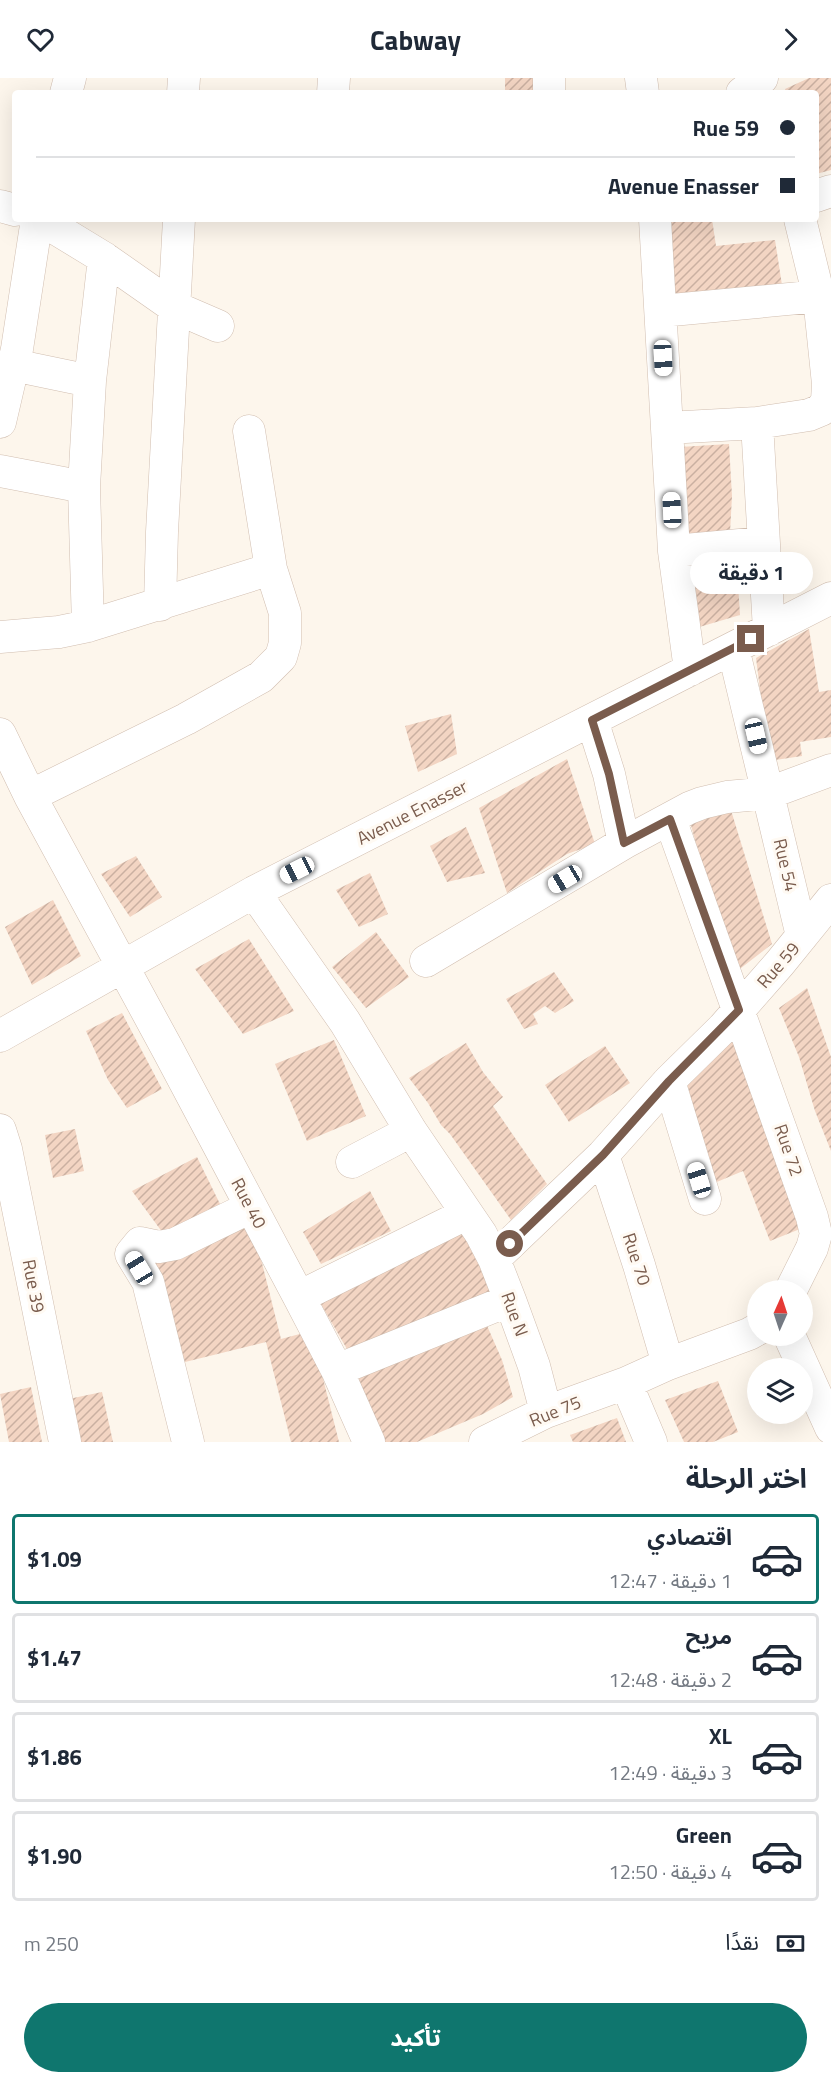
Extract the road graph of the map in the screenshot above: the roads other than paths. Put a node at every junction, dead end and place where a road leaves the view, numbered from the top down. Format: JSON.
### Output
{"nodes":[{"id":1,"x":762,"y":78,"type":"edge"},
{"id":2,"x":746,"y":90,"type":"edge"},
{"id":3,"x":37,"y":222,"type":"edge"},
{"id":4,"x":43,"y":222,"type":"edge"},
{"id":5,"x":178,"y":222,"type":"edge"},
{"id":6,"x":655,"y":222,"type":"edge"},
{"id":7,"x":801,"y":222,"type":"edge"},
{"id":8,"x":104,"y":258,"type":"junction"},
{"id":9,"x":825,"y":296,"type":"edge"},
{"id":10,"x":174,"y":308,"type":"junction"},
{"id":11,"x":661,"y":311,"type":"junction"},
{"id":12,"x":218,"y":326,"type":"dead end"},
{"id":13,"x":10,"y":352,"type":"edge"},
{"id":14,"x":90,"y":381,"type":"junction"},
{"id":15,"x":829,"y":399,"type":"edge"},
{"id":16,"x":0,"y":422,"type":"edge"},
{"id":17,"x":756,"y":423,"type":"junction"},
{"id":18,"x":668,"y":428,"type":"junction"},
{"id":19,"x":249,"y":431,"type":"dead end"},
{"id":20,"x":0,"y":471,"type":"edge"},
{"id":21,"x":84,"y":487,"type":"junction"},
{"id":22,"x":762,"y":543,"type":"junction"},
{"id":23,"x":674,"y":552,"type":"junction"},
{"id":24,"x":271,"y":569,"type":"junction"},
{"id":25,"x":831,"y":598,"type":"edge"},
{"id":26,"x":160,"y":605,"type":"junction"},
{"id":27,"x":88,"y":626,"type":"junction"},
{"id":28,"x":769,"y":630,"type":"junction"},
{"id":29,"x":0,"y":637,"type":"edge"},
{"id":30,"x":733,"y":648,"type":"junction"},
{"id":31,"x":690,"y":670,"type":"junction"},
{"id":32,"x":592,"y":720,"type":"junction"},
{"id":33,"x":0,"y":734,"type":"edge"},
{"id":34,"x":831,"y":770,"type":"edge"},
{"id":35,"x":769,"y":793,"type":"junction"},
{"id":36,"x":30,"y":796,"type":"junction"},
{"id":37,"x":670,"y":819,"type":"junction"},
{"id":38,"x":624,"y":843,"type":"junction"},
{"id":39,"x":254,"y":892,"type":"junction"},
{"id":40,"x":831,"y":900,"type":"edge"},
{"id":41,"x":802,"y":936,"type":"junction"},
{"id":42,"x":426,"y":961,"type":"dead end"},
{"id":43,"x":122,"y":967,"type":"junction"},
{"id":44,"x":739,"y":1010,"type":"junction"},
{"id":45,"x":0,"y":1036,"type":"edge"},
{"id":46,"x":669,"y":1081,"type":"junction"},
{"id":47,"x":0,"y":1130,"type":"edge"},
{"id":48,"x":411,"y":1131,"type":"junction"},
{"id":49,"x":603,"y":1155,"type":"junction"},
{"id":50,"x":352,"y":1162,"type":"dead end"},
{"id":51,"x":705,"y":1199,"type":"dead end"},
{"id":52,"x":251,"y":1207,"type":"junction"},
{"id":53,"x":466,"y":1214,"type":"junction"},
{"id":54,"x":494,"y":1259,"type":"junction"},
{"id":55,"x":796,"y":1280,"type":"edge"},
{"id":56,"x":299,"y":1297,"type":"junction"},
{"id":57,"x":510,"y":1300,"type":"junction"},
{"id":58,"x":747,"y":1334,"type":"edge"},
{"id":59,"x":794,"y":1346,"type":"edge"},
{"id":60,"x":668,"y":1364,"type":"junction"},
{"id":61,"x":337,"y":1371,"type":"junction"},
{"id":62,"x":626,"y":1383,"type":"junction"},
{"id":63,"x":546,"y":1412,"type":"junction"},
{"id":64,"x":831,"y":1428,"type":"edge"},
{"id":65,"x":65,"y":1442,"type":"edge"},
{"id":66,"x":188,"y":1442,"type":"edge"},
{"id":67,"x":369,"y":1442,"type":"edge"},
{"id":68,"x":485,"y":1442,"type":"edge"},
{"id":69,"x":651,"y":1442,"type":"edge"}],
"edges":[{"from":1,"to":2,"type":"street"},
{"from":3,"to":13,"type":"street"},
{"from":4,"to":8,"type":"street"},
{"from":5,"to":10,"type":"street"},
{"from":6,"to":11,"type":"street"},
{"from":7,"to":9,"type":"street"},
{"from":8,"to":10,"type":"street"},
{"from":8,"to":14,"type":"street"},
{"from":9,"to":11,"type":"street"},
{"from":9,"to":15,"type":"street"},
{"from":10,"to":12,"type":"street"},
{"from":10,"to":26,"type":"street"},
{"from":11,"to":18,"type":"street"},
{"from":13,"to":14,"type":"street"},
{"from":13,"to":16,"type":"street"},
{"from":14,"to":21,"type":"street"},
{"from":15,"to":17,"type":"street"},
{"from":17,"to":18,"type":"street"},
{"from":17,"to":22,"type":"street"},
{"from":18,"to":23,"type":"street"},
{"from":19,"to":24,"type":"street"},
{"from":20,"to":21,"type":"street"},
{"from":21,"to":27,"type":"street"},
{"from":22,"to":23,"type":"street"},
{"from":22,"to":28,"type":"street"},
{"from":23,"to":31,"type":"street"},
{"from":24,"to":26,"type":"street"},
{"from":24,"to":36,"type":"street"},
{"from":25,"to":28,"type":"street","name":"Avenue Enasser"},
{"from":26,"to":27,"type":"street"},
{"from":27,"to":29,"type":"street"},
{"from":28,"to":30,"type":"street","name":"Avenue Enasser"},
{"from":30,"to":31,"type":"street","name":"Avenue Enasser"},
{"from":30,"to":35,"type":"street","name":"Rue 54"},
{"from":31,"to":32,"type":"street","name":"Avenue Enasser"},
{"from":32,"to":38,"type":"street"},
{"from":32,"to":39,"type":"street","name":"Avenue Enasser"},
{"from":33,"to":36,"type":"street","name":"Rue 40"},
{"from":34,"to":35,"type":"street"},
{"from":35,"to":37,"type":"street"},
{"from":35,"to":41,"type":"street","name":"Rue 54"},
{"from":36,"to":43,"type":"street","name":"Rue 40"},
{"from":37,"to":38,"type":"street"},
{"from":37,"to":44,"type":"street","name":"Rue 72"},
{"from":38,"to":42,"type":"street"},
{"from":39,"to":43,"type":"street","name":"Avenue Enasser"},
{"from":39,"to":48,"type":"street","name":"Rue N"},
{"from":40,"to":41,"type":"street","name":"Rue 59"},
{"from":41,"to":44,"type":"street","name":"Rue 59"},
{"from":43,"to":45,"type":"street","name":"Avenue Enasser"},
{"from":43,"to":52,"type":"street","name":"Rue 40"},
{"from":44,"to":46,"type":"street","name":"Rue 59"},
{"from":44,"to":55,"type":"street","name":"Rue 72"},
{"from":46,"to":49,"type":"street","name":"Rue 59"},
{"from":46,"to":51,"type":"street"},
{"from":47,"to":65,"type":"street","name":"Rue 39"},
{"from":48,"to":50,"type":"street"},
{"from":48,"to":53,"type":"street","name":"Rue N"},
{"from":49,"to":54,"type":"street","name":"Rue 59"},
{"from":49,"to":60,"type":"street","name":"Rue 70"},
{"from":52,"to":56,"type":"street","name":"Rue 40"},
{"from":52,"to":66,"type":"street"},
{"from":53,"to":54,"type":"street","name":"Rue N"},
{"from":53,"to":56,"type":"street"},
{"from":54,"to":57,"type":"street","name":"Rue N"},
{"from":56,"to":61,"type":"street","name":"Rue 40"},
{"from":57,"to":61,"type":"street"},
{"from":57,"to":63,"type":"street","name":"Rue N"},
{"from":58,"to":60,"type":"street","name":"Rue 75"},
{"from":59,"to":64,"type":"street"},
{"from":60,"to":62,"type":"street","name":"Rue 75"},
{"from":61,"to":67,"type":"street","name":"Rue 40"},
{"from":62,"to":63,"type":"street","name":"Rue 75"},
{"from":62,"to":69,"type":"street"},
{"from":63,"to":68,"type":"street","name":"Rue 75"}]}
